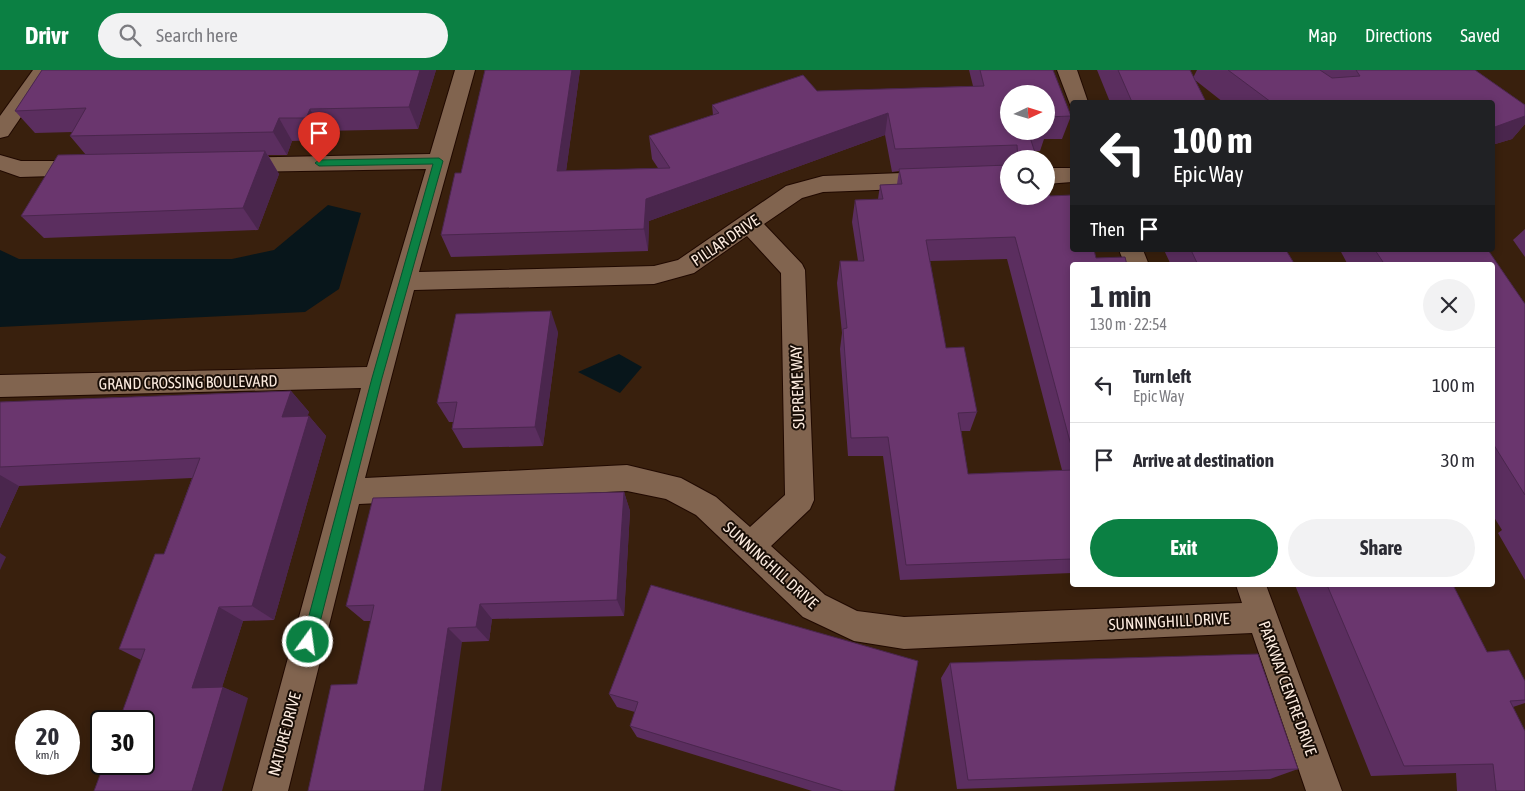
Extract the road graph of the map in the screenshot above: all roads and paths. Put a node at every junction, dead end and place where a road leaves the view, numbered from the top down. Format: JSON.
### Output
{"nodes":[{"id":1,"x":44,"y":70,"type":"edge"},
{"id":2,"x":465,"y":70,"type":"edge"},
{"id":3,"x":1067,"y":70,"type":"edge"},
{"id":4,"x":1077,"y":100,"type":"edge"},
{"id":5,"x":0,"y":130,"type":"edge"},
{"id":6,"x":439,"y":161,"type":"junction"},
{"id":7,"x":0,"y":162,"type":"edge"},
{"id":8,"x":220,"y":165,"type":"edge"},
{"id":9,"x":110,"y":167,"type":"edge"},
{"id":10,"x":1070,"y":175,"type":"edge"},
{"id":11,"x":1055,"y":176,"type":"edge"},
{"id":12,"x":1000,"y":177,"type":"edge"},
{"id":13,"x":749,"y":223,"type":"junction"},
{"id":14,"x":405,"y":281,"type":"junction"},
{"id":15,"x":377,"y":378,"type":"junction"},
{"id":16,"x":0,"y":386,"type":"edge"},
{"id":17,"x":347,"y":492,"type":"junction"},
{"id":18,"x":750,"y":546,"type":"junction"},
{"id":19,"x":1252,"y":587,"type":"edge"},
{"id":20,"x":1262,"y":617,"type":"junction"},
{"id":21,"x":270,"y":791,"type":"edge"},
{"id":22,"x":1324,"y":791,"type":"edge"}],
"edges":[{"from":1,"to":5,"type":"street"},
{"from":2,"to":6,"type":"street","name":"NATURE DRIVE"},
{"from":3,"to":4,"type":"street"},
{"from":6,"to":8,"type":"street"},
{"from":6,"to":14,"type":"street","name":"NATURE DRIVE"},
{"from":7,"to":9,"type":"street"},
{"from":10,"to":11,"type":"street"},
{"from":12,"to":13,"type":"street","name":"PILLAR DRIVE"},
{"from":13,"to":14,"type":"street","name":"PILLAR DRIVE"},
{"from":13,"to":18,"type":"street","name":"SUPREME WAY"},
{"from":14,"to":15,"type":"street","name":"NATURE DRIVE"},
{"from":15,"to":16,"type":"street","name":"GRAND CROSSING BOULEVARD"},
{"from":15,"to":17,"type":"street","name":"NATURE DRIVE"},
{"from":17,"to":18,"type":"street","name":"SUNNINGHILL DRIVE"},
{"from":17,"to":21,"type":"street","name":"NATURE DRIVE"},
{"from":18,"to":20,"type":"street","name":"SUNNINGHILL DRIVE"},
{"from":19,"to":20,"type":"street","name":"PARKWAY CENTRE DRIVE"},
{"from":20,"to":22,"type":"street","name":"PARKWAY CENTRE DRIVE"}]}
